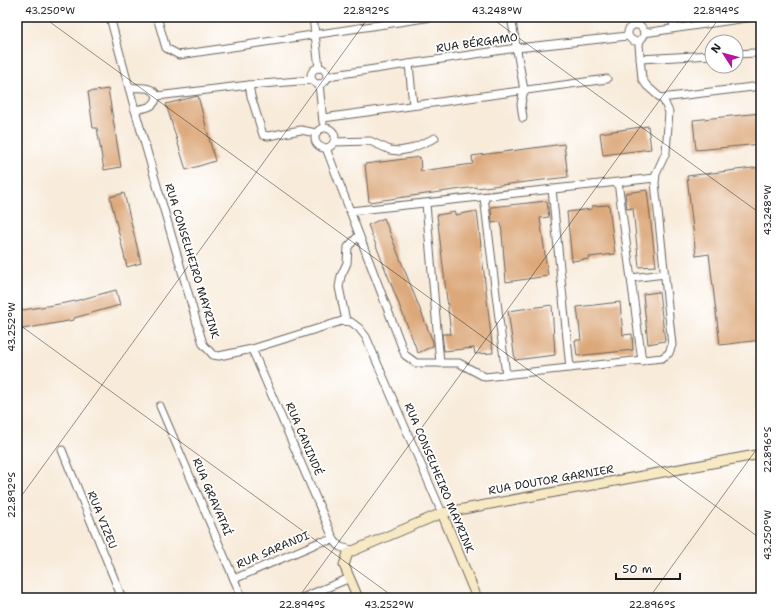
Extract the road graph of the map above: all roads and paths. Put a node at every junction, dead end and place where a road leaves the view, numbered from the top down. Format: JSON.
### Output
{"nodes":[{"id":1,"x":110,"y":17,"type":"edge"},
{"id":2,"x":157,"y":17,"type":"edge"},
{"id":3,"x":313,"y":17,"type":"edge"},
{"id":4,"x":432,"y":17,"type":"edge"},
{"id":5,"x":511,"y":17,"type":"edge"},
{"id":6,"x":671,"y":17,"type":"edge"},
{"id":7,"x":753,"y":17,"type":"edge"},
{"id":8,"x":675,"y":28,"type":"junction"},
{"id":9,"x":645,"y":32,"type":"junction"},
{"id":10,"x":627,"y":35,"type":"junction"},
{"id":11,"x":315,"y":36,"type":"junction"},
{"id":12,"x":638,"y":42,"type":"junction"},
{"id":13,"x":517,"y":48,"type":"junction"},
{"id":14,"x":755,"y":53,"type":"dead end"},
{"id":15,"x":744,"y":54,"type":"edge"},
{"id":16,"x":704,"y":55,"type":"edge"},
{"id":17,"x":640,"y":59,"type":"junction"},
{"id":18,"x":409,"y":64,"type":"junction"},
{"id":19,"x":318,"y":66,"type":"junction"},
{"id":20,"x":312,"y":79,"type":"junction"},
{"id":21,"x":607,"y":79,"type":"dead end"},
{"id":22,"x":325,"y":81,"type":"junction"},
{"id":23,"x":250,"y":85,"type":"junction"},
{"id":24,"x":761,"y":86,"type":"edge"},
{"id":25,"x":129,"y":88,"type":"junction"},
{"id":26,"x":524,"y":90,"type":"junction"},
{"id":27,"x":157,"y":96,"type":"junction"},
{"id":28,"x":661,"y":98,"type":"junction"},
{"id":29,"x":413,"y":105,"type":"junction"},
{"id":30,"x":135,"y":110,"type":"junction"},
{"id":31,"x":323,"y":118,"type":"junction"},
{"id":32,"x":523,"y":118,"type":"dead end"},
{"id":33,"x":323,"y":128,"type":"junction"},
{"id":34,"x":316,"y":133,"type":"junction"},
{"id":35,"x":435,"y":138,"type":"dead end"},
{"id":36,"x":334,"y":142,"type":"junction"},
{"id":37,"x":326,"y":148,"type":"junction"},
{"id":38,"x":655,"y":178,"type":"junction"},
{"id":39,"x":618,"y":182,"type":"junction"},
{"id":40,"x":552,"y":190,"type":"junction"},
{"id":41,"x":484,"y":197,"type":"junction"},
{"id":42,"x":426,"y":204,"type":"junction"},
{"id":43,"x":350,"y":211,"type":"junction"},
{"id":44,"x":359,"y":235,"type":"junction"},
{"id":45,"x":665,"y":274,"type":"junction"},
{"id":46,"x":631,"y":278,"type":"junction"},
{"id":47,"x":346,"y":321,"type":"junction"},
{"id":48,"x":252,"y":349,"type":"junction"},
{"id":49,"x":642,"y":361,"type":"junction"},
{"id":50,"x":440,"y":363,"type":"junction"},
{"id":51,"x":570,"y":368,"type":"junction"},
{"id":52,"x":506,"y":375,"type":"junction"},
{"id":53,"x":160,"y":406,"type":"dead end"},
{"id":54,"x":62,"y":450,"type":"dead end"},
{"id":55,"x":761,"y":454,"type":"edge"},
{"id":56,"x":442,"y":513,"type":"junction"},
{"id":57,"x":330,"y":529,"type":"junction"},
{"id":58,"x":334,"y":540,"type":"junction"},
{"id":59,"x":320,"y":542,"type":"junction"},
{"id":60,"x":352,"y":550,"type":"junction"},
{"id":61,"x":350,"y":578,"type":"junction"},
{"id":62,"x":234,"y":579,"type":"junction"},
{"id":63,"x":241,"y":596,"type":"edge"},
{"id":64,"x":122,"y":598,"type":"edge"},
{"id":65,"x":233,"y":598,"type":"edge"},
{"id":66,"x":302,"y":598,"type":"edge"},
{"id":67,"x":358,"y":598,"type":"edge"},
{"id":68,"x":477,"y":598,"type":"edge"}],
"edges":[{"from":1,"to":25,"type":"street","name":"RUA CONSELHEIRO MAYRINK"},
{"from":2,"to":11,"type":"street"},
{"from":3,"to":11,"type":"street"},
{"from":4,"to":11,"type":"street"},
{"from":5,"to":13,"type":"street"},
{"from":6,"to":8,"type":"street"},
{"from":7,"to":8,"type":"street"},
{"from":8,"to":9,"type":"street"},
{"from":9,"to":10,"type":"street"},
{"from":9,"to":12,"type":"street"},
{"from":10,"to":12,"type":"street"},
{"from":10,"to":13,"type":"street","name":"RUA BÉRGAMO"},
{"from":11,"to":19,"type":"street"},
{"from":12,"to":17,"type":"street"},
{"from":13,"to":18,"type":"street","name":"RUA BÉRGAMO"},
{"from":13,"to":26,"type":"street"},
{"from":14,"to":15,"type":"street"},
{"from":16,"to":17,"type":"street"},
{"from":17,"to":28,"type":"street"},
{"from":18,"to":22,"type":"street","name":"RUA BÉRGAMO"},
{"from":18,"to":29,"type":"street"},
{"from":19,"to":20,"type":"street"},
{"from":19,"to":22,"type":"street"},
{"from":20,"to":22,"type":"street"},
{"from":20,"to":23,"type":"street"},
{"from":21,"to":26,"type":"street"},
{"from":22,"to":31,"type":"street"},
{"from":23,"to":27,"type":"street"},
{"from":23,"to":34,"type":"street"},
{"from":24,"to":28,"type":"street"},
{"from":25,"to":27,"type":"street"},
{"from":25,"to":30,"type":"street","name":"RUA CONSELHEIRO MAYRINK"},
{"from":26,"to":29,"type":"street"},
{"from":26,"to":32,"type":"street"},
{"from":27,"to":30,"type":"street"},
{"from":28,"to":38,"type":"street"},
{"from":29,"to":31,"type":"street"},
{"from":30,"to":48,"type":"street","name":"RUA CONSELHEIRO MAYRINK"},
{"from":31,"to":33,"type":"street"},
{"from":33,"to":34,"type":"street"},
{"from":33,"to":36,"type":"street"},
{"from":34,"to":37,"type":"street"},
{"from":35,"to":36,"type":"street"},
{"from":36,"to":37,"type":"street"},
{"from":37,"to":43,"type":"street"},
{"from":38,"to":39,"type":"street"},
{"from":38,"to":45,"type":"street"},
{"from":39,"to":40,"type":"street"},
{"from":39,"to":46,"type":"street"},
{"from":40,"to":41,"type":"street"},
{"from":40,"to":51,"type":"street"},
{"from":41,"to":42,"type":"street"},
{"from":41,"to":52,"type":"street"},
{"from":42,"to":43,"type":"street"},
{"from":42,"to":50,"type":"street"},
{"from":43,"to":44,"type":"street"},
{"from":44,"to":47,"type":"street"},
{"from":44,"to":50,"type":"street"},
{"from":45,"to":46,"type":"street"},
{"from":45,"to":49,"type":"street"},
{"from":46,"to":49,"type":"street"},
{"from":47,"to":48,"type":"street","name":"RUA CONSELHEIRO MAYRINK"},
{"from":47,"to":56,"type":"street","name":"RUA CONSELHEIRO MAYRINK"},
{"from":48,"to":57,"type":"street","name":"RUA CANINDÉ"},
{"from":49,"to":51,"type":"street"},
{"from":50,"to":52,"type":"street"},
{"from":51,"to":52,"type":"street"},
{"from":53,"to":62,"type":"street","name":"RUA GRAVATAÍ"},
{"from":54,"to":64,"type":"street","name":"RUA VIZEU"},
{"from":55,"to":56,"type":"main road","name":"RUA DOUTOR GARNIER"},
{"from":56,"to":60,"type":"main road","name":"RUA DOUTOR GARNIER"},
{"from":56,"to":68,"type":"main road","name":"RUA CONSELHEIRO MAYRINK"},
{"from":57,"to":58,"type":"street","name":"RUA CANINDÉ"},
{"from":57,"to":59,"type":"street","name":"RUA SARANDI"},
{"from":58,"to":59,"type":"street","name":"RUA SARANDI"},
{"from":58,"to":60,"type":"street"},
{"from":59,"to":62,"type":"street","name":"RUA SARANDI"},
{"from":60,"to":61,"type":"main road"},
{"from":61,"to":66,"type":"street"},
{"from":61,"to":67,"type":"main road"},
{"from":62,"to":63,"type":"street","name":"RUA GRAVATAÍ"},
{"from":63,"to":65,"type":"street"}]}
